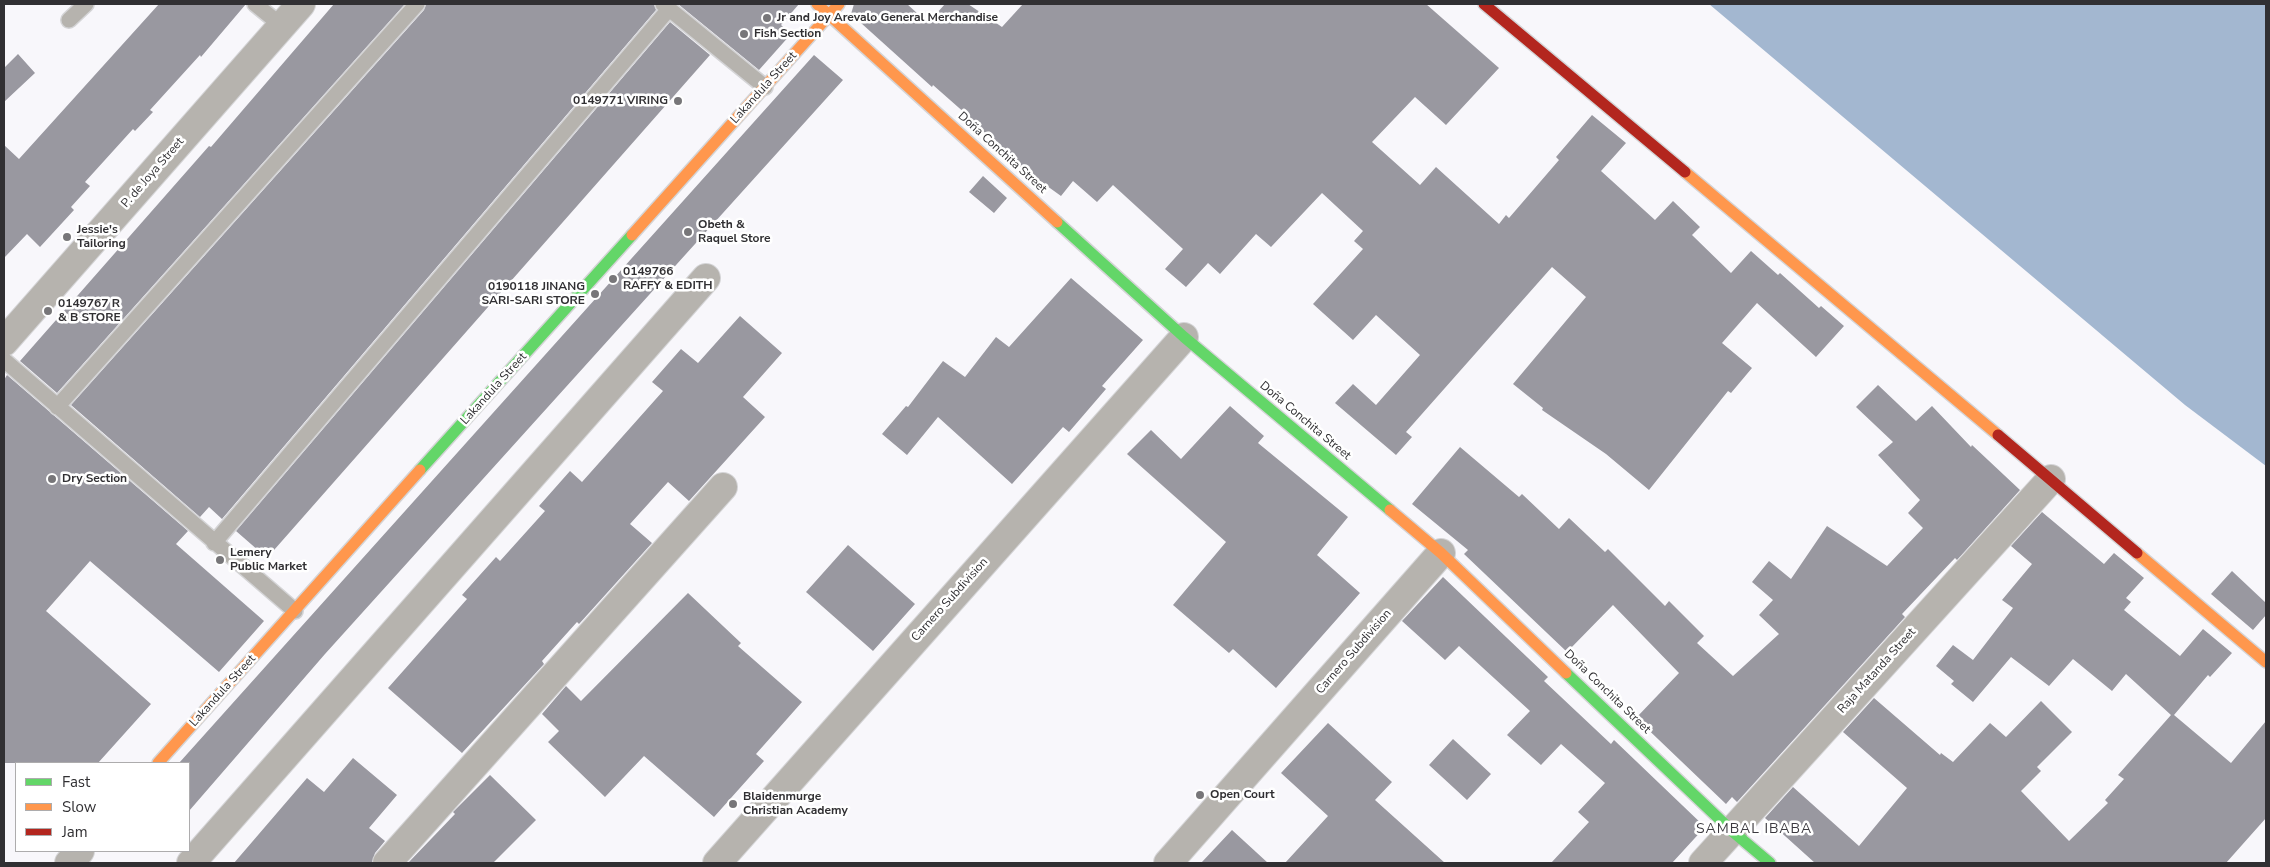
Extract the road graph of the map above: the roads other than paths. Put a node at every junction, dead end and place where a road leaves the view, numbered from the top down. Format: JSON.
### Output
{"nodes":[{"id":1,"x":86,"y":4,"type":"edge"},
{"id":2,"x":255,"y":4,"type":"edge"},
{"id":3,"x":301,"y":4,"type":"edge"},
{"id":4,"x":416,"y":4,"type":"edge"},
{"id":5,"x":818,"y":4,"type":"edge"},
{"id":6,"x":839,"y":4,"type":"edge"},
{"id":7,"x":1484,"y":4,"type":"edge"},
{"id":8,"x":666,"y":6,"type":"edge"},
{"id":9,"x":829,"y":15,"type":"junction"},
{"id":10,"x":69,"y":20,"type":"dead end"},
{"id":11,"x":282,"y":26,"type":"junction"},
{"id":12,"x":765,"y":87,"type":"junction"},
{"id":13,"x":706,"y":278,"type":"dead end"},
{"id":14,"x":1184,"y":337,"type":"junction"},
{"id":15,"x":4,"y":342,"type":"edge"},
{"id":16,"x":4,"y":360,"type":"edge"},
{"id":17,"x":57,"y":407,"type":"junction"},
{"id":18,"x":2051,"y":479,"type":"junction"},
{"id":19,"x":723,"y":487,"type":"dead end"},
{"id":20,"x":214,"y":543,"type":"junction"},
{"id":21,"x":1442,"y":553,"type":"junction"},
{"id":22,"x":295,"y":611,"type":"junction"},
{"id":23,"x":2266,"y":662,"type":"edge"},
{"id":24,"x":159,"y":762,"type":"edge"},
{"id":25,"x":1732,"y":831,"type":"junction"},
{"id":26,"x":79,"y":852,"type":"edge"},
{"id":27,"x":68,"y":863,"type":"edge"},
{"id":28,"x":191,"y":863,"type":"edge"},
{"id":29,"x":387,"y":863,"type":"edge"},
{"id":30,"x":717,"y":863,"type":"edge"},
{"id":31,"x":1168,"y":863,"type":"edge"},
{"id":32,"x":1703,"y":863,"type":"edge"},
{"id":33,"x":1770,"y":863,"type":"edge"}],
"edges":[{"from":1,"to":10,"type":"lane"},
{"from":2,"to":11,"type":"lane"},
{"from":3,"to":11,"type":"street","name":"P. de Joya Street"},
{"from":4,"to":17,"type":"lane"},
{"from":5,"to":9,"type":"street","name":"Doña Conchita Street"},
{"from":6,"to":9,"type":"street","name":"Lakandula Street"},
{"from":7,"to":18,"type":"street"},
{"from":8,"to":12,"type":"lane"},
{"from":8,"to":20,"type":"lane"},
{"from":9,"to":12,"type":"street","name":"Lakandula Street"},
{"from":9,"to":14,"type":"street","name":"Doña Conchita Street"},
{"from":11,"to":15,"type":"street","name":"P. de Joya Street"},
{"from":12,"to":22,"type":"street","name":"Lakandula Street"},
{"from":13,"to":28,"type":"street"},
{"from":14,"to":21,"type":"street","name":"Doña Conchita Street"},
{"from":14,"to":30,"type":"street","name":"Carnero Subdivision"},
{"from":16,"to":17,"type":"lane"},
{"from":17,"to":20,"type":"lane"},
{"from":18,"to":23,"type":"street"},
{"from":18,"to":25,"type":"street","name":"Raja Matanda Street"},
{"from":19,"to":29,"type":"street"},
{"from":20,"to":22,"type":"lane"},
{"from":21,"to":25,"type":"street","name":"Doña Conchita Street"},
{"from":21,"to":31,"type":"street","name":"Carnero Subdivision"},
{"from":22,"to":24,"type":"street","name":"Lakandula Street"},
{"from":25,"to":32,"type":"street","name":"Raja Matanda Street"},
{"from":25,"to":33,"type":"street","name":"Doña Conchita Street"},
{"from":26,"to":27,"type":"street"}]}
